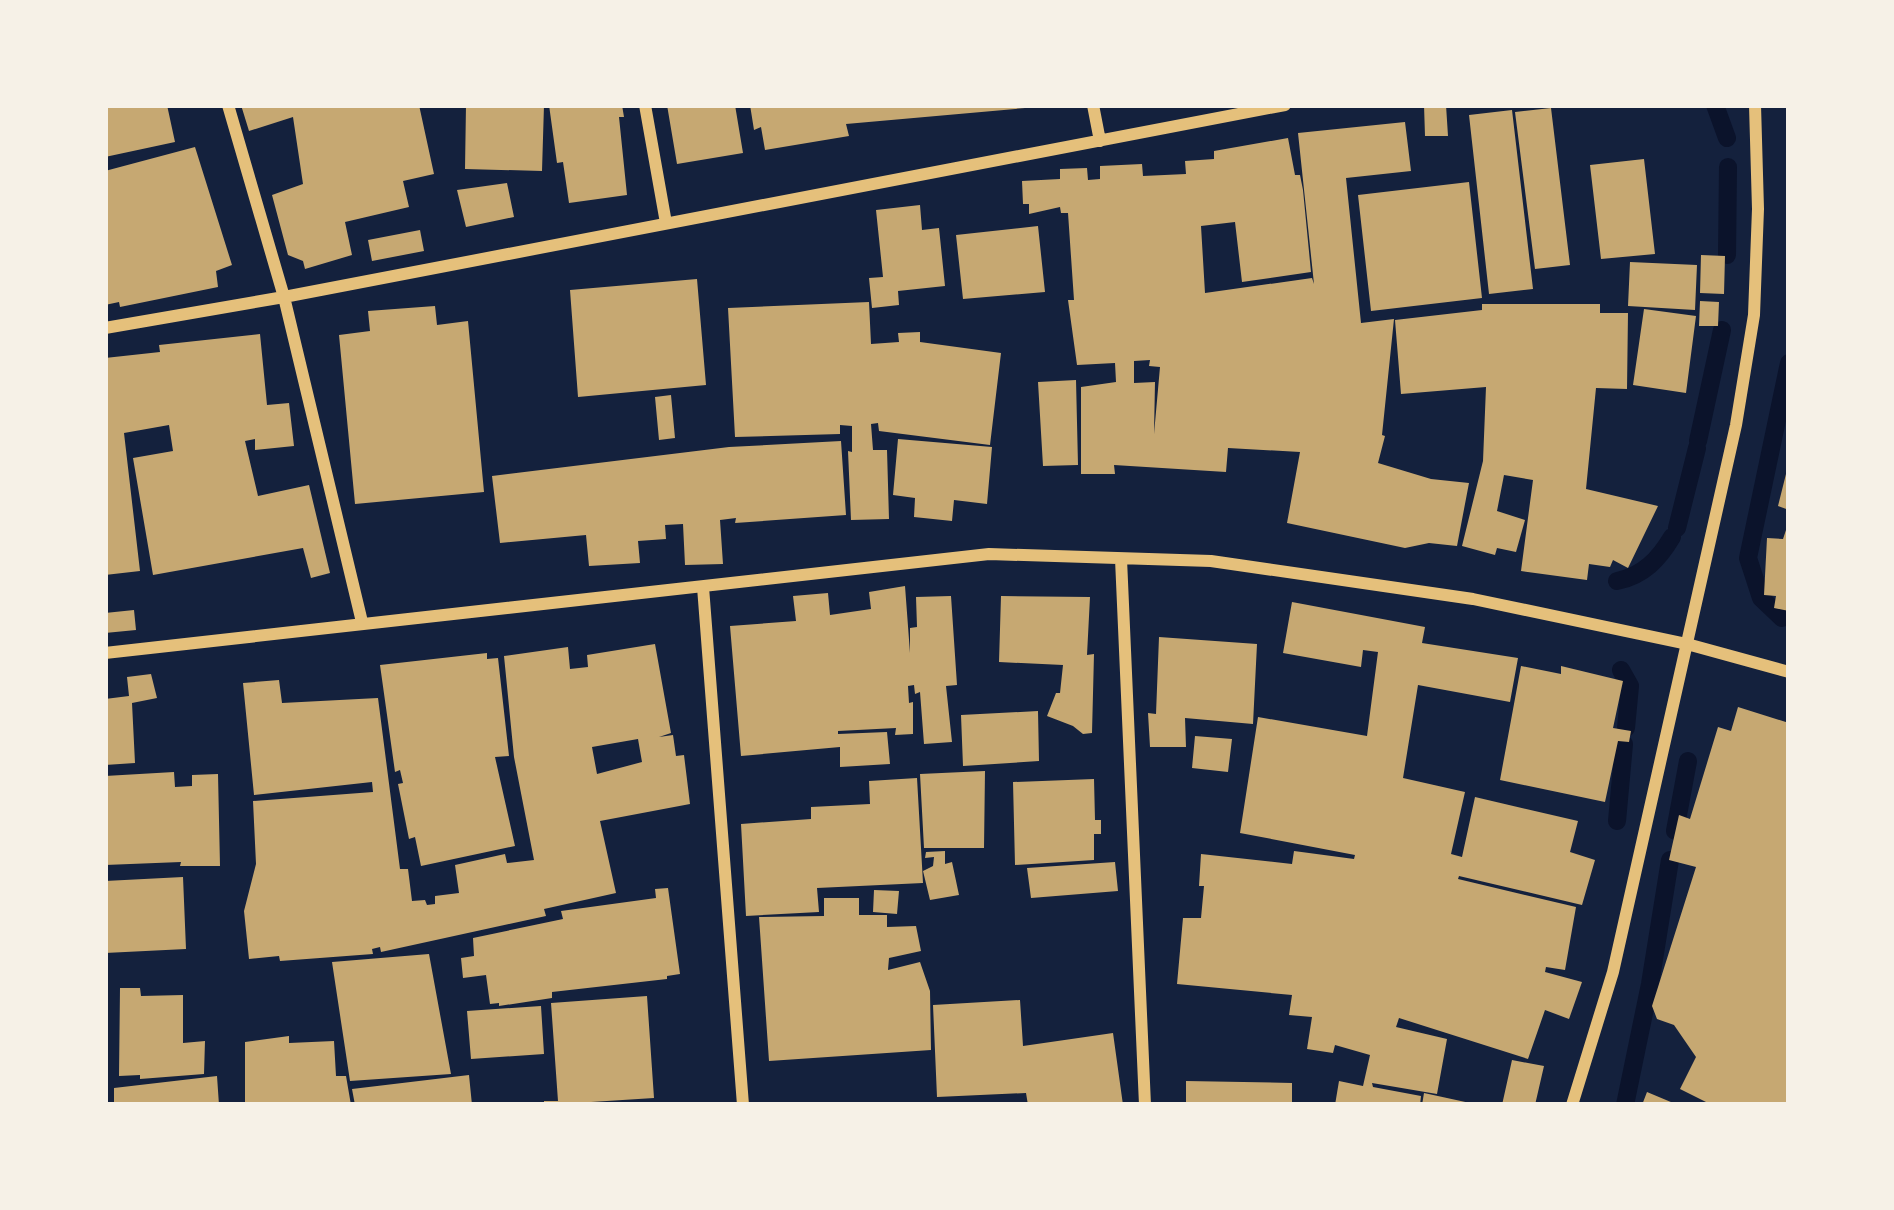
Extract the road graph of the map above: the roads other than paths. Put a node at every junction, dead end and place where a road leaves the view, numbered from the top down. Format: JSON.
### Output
{"nodes":[{"id":1,"x":228,"y":105,"type":"edge"},
{"id":2,"x":645,"y":105,"type":"edge"},
{"id":3,"x":1093,"y":105,"type":"edge"},
{"id":4,"x":1285,"y":105,"type":"edge"},
{"id":5,"x":1756,"y":105,"type":"edge"},
{"id":6,"x":1100,"y":140,"type":"junction"},
{"id":7,"x":666,"y":223,"type":"junction"},
{"id":8,"x":284,"y":297,"type":"junction"},
{"id":9,"x":105,"y":328,"type":"edge"},
{"id":10,"x":1121,"y":559,"type":"junction"},
{"id":11,"x":703,"y":587,"type":"junction"},
{"id":12,"x":362,"y":622,"type":"junction"},
{"id":13,"x":1687,"y":644,"type":"junction"},
{"id":14,"x":105,"y":653,"type":"edge"},
{"id":15,"x":1789,"y":672,"type":"edge"},
{"id":16,"x":743,"y":1105,"type":"edge"},
{"id":17,"x":1145,"y":1105,"type":"edge"},
{"id":18,"x":1571,"y":1105,"type":"edge"}],
"edges":[{"from":1,"to":8,"type":"street"},
{"from":2,"to":7,"type":"street"},
{"from":3,"to":6,"type":"street"},
{"from":4,"to":6,"type":"street"},
{"from":5,"to":13,"type":"street"},
{"from":6,"to":7,"type":"street"},
{"from":7,"to":8,"type":"street"},
{"from":8,"to":9,"type":"street"},
{"from":8,"to":12,"type":"street"},
{"from":10,"to":11,"type":"street"},
{"from":10,"to":13,"type":"street"},
{"from":10,"to":17,"type":"street"},
{"from":11,"to":12,"type":"street"},
{"from":11,"to":16,"type":"street"},
{"from":12,"to":14,"type":"street"},
{"from":13,"to":15,"type":"street"},
{"from":13,"to":18,"type":"street"}]}
